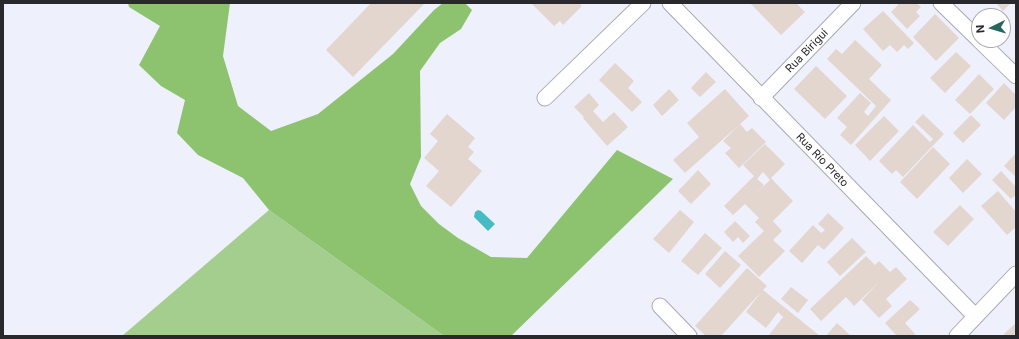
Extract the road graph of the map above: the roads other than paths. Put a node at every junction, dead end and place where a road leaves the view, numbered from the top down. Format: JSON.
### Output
{"nodes":[{"id":1,"x":643,"y":3,"type":"edge"},
{"id":2,"x":670,"y":3,"type":"edge"},
{"id":3,"x":853,"y":3,"type":"edge"},
{"id":4,"x":941,"y":3,"type":"edge"},
{"id":5,"x":971,"y":32,"type":"edge"},
{"id":6,"x":987,"y":48,"type":"edge"},
{"id":7,"x":1016,"y":76,"type":"edge"},
{"id":8,"x":545,"y":98,"type":"dead end"},
{"id":9,"x":761,"y":98,"type":"junction"},
{"id":10,"x":1016,"y":274,"type":"edge"},
{"id":11,"x":660,"y":306,"type":"dead end"},
{"id":12,"x":974,"y":316,"type":"junction"},
{"id":13,"x":689,"y":336,"type":"edge"},
{"id":14,"x":957,"y":336,"type":"edge"}],
"edges":[{"from":1,"to":8,"type":"street"},
{"from":2,"to":9,"type":"street","name":"Rua Río Preto"},
{"from":3,"to":9,"type":"street","name":"Rua Birigui"},
{"from":4,"to":5,"type":"street"},
{"from":6,"to":7,"type":"street"},
{"from":9,"to":12,"type":"street","name":"Rua Río Preto"},
{"from":10,"to":12,"type":"street"},
{"from":11,"to":13,"type":"street"},
{"from":12,"to":14,"type":"street"}]}
